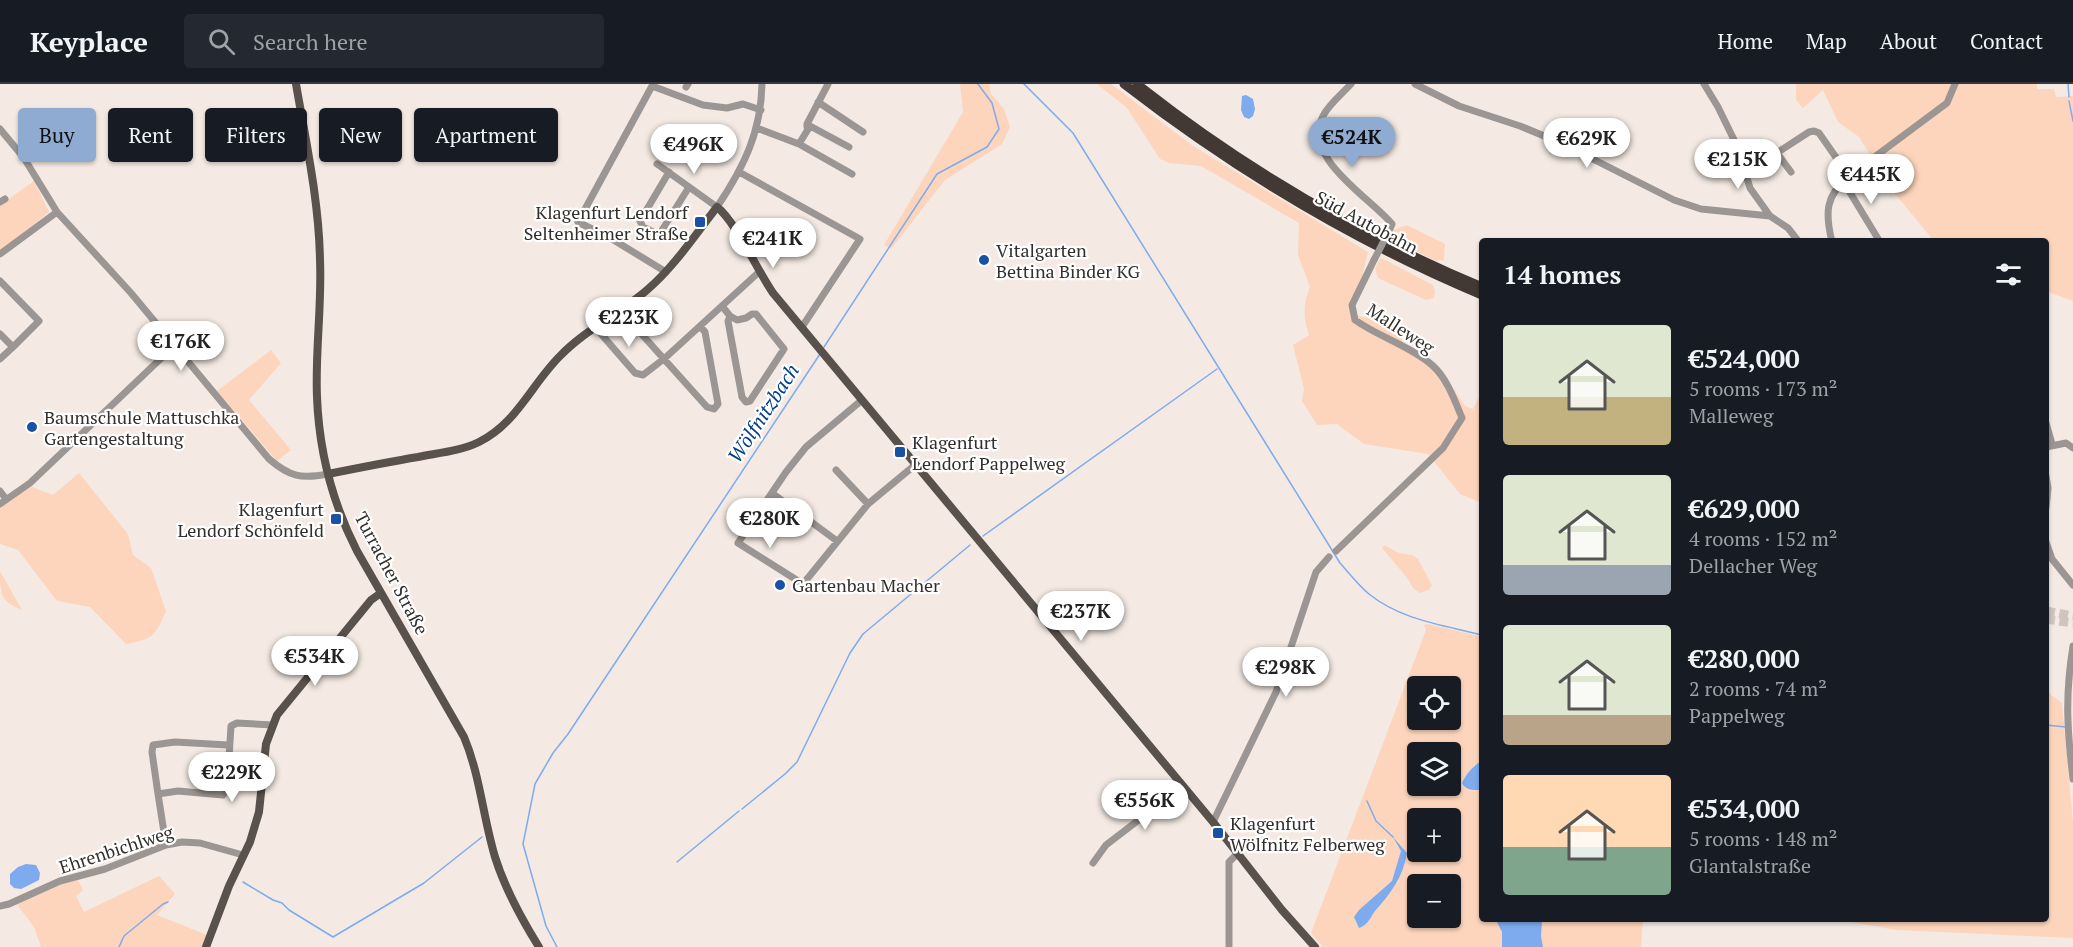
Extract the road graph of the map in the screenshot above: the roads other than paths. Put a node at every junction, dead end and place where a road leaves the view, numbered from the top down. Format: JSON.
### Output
{"nodes":[{"id":1,"x":296,"y":84,"type":"edge"},
{"id":2,"x":762,"y":84,"type":"edge"},
{"id":3,"x":828,"y":84,"type":"edge"},
{"id":4,"x":1124,"y":84,"type":"edge"},
{"id":5,"x":1137,"y":84,"type":"edge"},
{"id":6,"x":1351,"y":84,"type":"edge"},
{"id":7,"x":1415,"y":84,"type":"edge"},
{"id":8,"x":1704,"y":84,"type":"edge"},
{"id":9,"x":1955,"y":84,"type":"edge"},
{"id":10,"x":818,"y":102,"type":"junction"},
{"id":11,"x":761,"y":110,"type":"junction"},
{"id":12,"x":757,"y":128,"type":"junction"},
{"id":13,"x":0,"y":130,"type":"edge"},
{"id":14,"x":807,"y":130,"type":"junction"},
{"id":15,"x":863,"y":132,"type":"dead end"},
{"id":16,"x":799,"y":144,"type":"junction"},
{"id":17,"x":849,"y":147,"type":"dead end"},
{"id":18,"x":1777,"y":153,"type":"junction"},
{"id":19,"x":657,"y":164,"type":"dead end"},
{"id":20,"x":669,"y":172,"type":"junction"},
{"id":21,"x":739,"y":172,"type":"junction"},
{"id":22,"x":1791,"y":172,"type":"dead end"},
{"id":23,"x":1746,"y":173,"type":"junction"},
{"id":24,"x":852,"y":174,"type":"dead end"},
{"id":25,"x":1846,"y":179,"type":"junction"},
{"id":26,"x":690,"y":187,"type":"junction"},
{"id":27,"x":717,"y":207,"type":"junction"},
{"id":28,"x":57,"y":212,"type":"junction"},
{"id":29,"x":1770,"y":216,"type":"junction"},
{"id":30,"x":1796,"y":238,"type":"edge"},
{"id":31,"x":1831,"y":238,"type":"edge"},
{"id":32,"x":1878,"y":238,"type":"edge"},
{"id":33,"x":0,"y":254,"type":"edge"},
{"id":34,"x":666,"y":272,"type":"junction"},
{"id":35,"x":759,"y":272,"type":"junction"},
{"id":36,"x":0,"y":280,"type":"edge"},
{"id":37,"x":1479,"y":286,"type":"edge"},
{"id":38,"x":1479,"y":295,"type":"edge"},
{"id":39,"x":722,"y":306,"type":"junction"},
{"id":40,"x":620,"y":310,"type":"junction"},
{"id":41,"x":730,"y":316,"type":"junction"},
{"id":42,"x":700,"y":326,"type":"junction"},
{"id":43,"x":595,"y":327,"type":"junction"},
{"id":44,"x":802,"y":327,"type":"junction"},
{"id":45,"x":0,"y":334,"type":"edge"},
{"id":46,"x":175,"y":345,"type":"junction"},
{"id":47,"x":13,"y":347,"type":"junction"},
{"id":48,"x":664,"y":358,"type":"junction"},
{"id":49,"x":0,"y":359,"type":"edge"},
{"id":50,"x":862,"y":400,"type":"junction"},
{"id":51,"x":2049,"y":445,"type":"edge"},
{"id":52,"x":2073,"y":448,"type":"edge"},
{"id":53,"x":915,"y":465,"type":"junction"},
{"id":54,"x":836,"y":470,"type":"dead end"},
{"id":55,"x":328,"y":474,"type":"junction"},
{"id":56,"x":0,"y":491,"type":"edge"},
{"id":57,"x":772,"y":493,"type":"junction"},
{"id":58,"x":3,"y":501,"type":"edge"},
{"id":59,"x":868,"y":504,"type":"junction"},
{"id":60,"x":837,"y":541,"type":"junction"},
{"id":61,"x":2049,"y":550,"type":"edge"},
{"id":62,"x":1336,"y":551,"type":"dead end"},
{"id":63,"x":1329,"y":557,"type":"dead end"},
{"id":64,"x":2073,"y":585,"type":"edge"},
{"id":65,"x":381,"y":593,"type":"junction"},
{"id":66,"x":2073,"y":646,"type":"edge"},
{"id":67,"x":273,"y":725,"type":"junction"},
{"id":68,"x":228,"y":745,"type":"junction"},
{"id":69,"x":2073,"y":779,"type":"edge"},
{"id":70,"x":1183,"y":786,"type":"junction"},
{"id":71,"x":158,"y":794,"type":"junction"},
{"id":72,"x":1213,"y":822,"type":"junction"},
{"id":73,"x":166,"y":845,"type":"junction"},
{"id":74,"x":1236,"y":850,"type":"junction"},
{"id":75,"x":243,"y":855,"type":"junction"},
{"id":76,"x":1093,"y":863,"type":"dead end"},
{"id":77,"x":0,"y":906,"type":"edge"},
{"id":78,"x":206,"y":947,"type":"edge"},
{"id":79,"x":539,"y":947,"type":"edge"},
{"id":80,"x":1229,"y":947,"type":"edge"},
{"id":81,"x":1315,"y":947,"type":"edge"}],
"edges":[{"from":1,"to":55,"type":"main road","name":"Turracher Straße"},
{"from":2,"to":11,"type":"street"},
{"from":3,"to":10,"type":"street"},
{"from":4,"to":38,"type":"highway","name":"Süd Autobahn"},
{"from":5,"to":37,"type":"highway","name":"Süd Autobahn"},
{"from":6,"to":62,"type":"street","name":"Malleweg","bridge":true},
{"from":7,"to":29,"type":"street"},
{"from":8,"to":23,"type":"street"},
{"from":9,"to":25,"type":"street"},
{"from":10,"to":14,"type":"street"},
{"from":10,"to":15,"type":"street"},
{"from":11,"to":12,"type":"street"},
{"from":11,"to":34,"type":"street"},
{"from":12,"to":16,"type":"street"},
{"from":12,"to":21,"type":"street"},
{"from":13,"to":28,"type":"street"},
{"from":14,"to":16,"type":"street"},
{"from":14,"to":17,"type":"street"},
{"from":16,"to":24,"type":"street"},
{"from":18,"to":22,"type":"street"},
{"from":18,"to":23,"type":"street"},
{"from":18,"to":25,"type":"street"},
{"from":19,"to":20,"type":"street"},
{"from":20,"to":26,"type":"street"},
{"from":20,"to":26,"type":"street"},
{"from":21,"to":27,"type":"street"},
{"from":21,"to":44,"type":"street"},
{"from":23,"to":29,"type":"street"},
{"from":25,"to":31,"type":"street"},
{"from":25,"to":32,"type":"street"},
{"from":26,"to":27,"type":"street"},
{"from":27,"to":34,"type":"main road"},
{"from":27,"to":35,"type":"main road"},
{"from":28,"to":33,"type":"street"},
{"from":28,"to":46,"type":"street"},
{"from":29,"to":30,"type":"street"},
{"from":34,"to":40,"type":"main road"},
{"from":35,"to":39,"type":"street"},
{"from":35,"to":44,"type":"main road"},
{"from":36,"to":47,"type":"street"},
{"from":39,"to":41,"type":"street"},
{"from":39,"to":42,"type":"street"},
{"from":40,"to":43,"type":"main road"},
{"from":40,"to":48,"type":"street"},
{"from":41,"to":41,"type":"street"},
{"from":42,"to":48,"type":"street"},
{"from":42,"to":48,"type":"street"},
{"from":43,"to":48,"type":"street"},
{"from":43,"to":55,"type":"main road"},
{"from":44,"to":50,"type":"main road"},
{"from":45,"to":47,"type":"street"},
{"from":46,"to":55,"type":"street"},
{"from":46,"to":58,"type":"street"},
{"from":47,"to":49,"type":"street"},
{"from":50,"to":53,"type":"main road"},
{"from":50,"to":57,"type":"street"},
{"from":51,"to":52,"type":"street"},
{"from":53,"to":59,"type":"street"},
{"from":53,"to":70,"type":"main road"},
{"from":54,"to":59,"type":"street"},
{"from":55,"to":65,"type":"main road","name":"Turracher Straße"},
{"from":56,"to":58,"type":"street"},
{"from":57,"to":60,"type":"street"},
{"from":57,"to":60,"type":"street"},
{"from":59,"to":60,"type":"street"},
{"from":61,"to":64,"type":"street"},
{"from":63,"to":72,"type":"street"},
{"from":65,"to":67,"type":"main road"},
{"from":65,"to":79,"type":"main road","name":"Turracher Straße"},
{"from":66,"to":69,"type":"street"},
{"from":67,"to":68,"type":"street"},
{"from":67,"to":75,"type":"main road"},
{"from":68,"to":71,"type":"street"},
{"from":68,"to":71,"type":"street"},
{"from":70,"to":72,"type":"main road"},
{"from":70,"to":76,"type":"street"},
{"from":71,"to":73,"type":"street"},
{"from":72,"to":74,"type":"main road"},
{"from":73,"to":75,"type":"street","name":"Ehrenbichlweg"},
{"from":73,"to":77,"type":"street","name":"Ehrenbichlweg"},
{"from":74,"to":80,"type":"street"},
{"from":74,"to":81,"type":"main road"},
{"from":75,"to":78,"type":"main road"}]}
